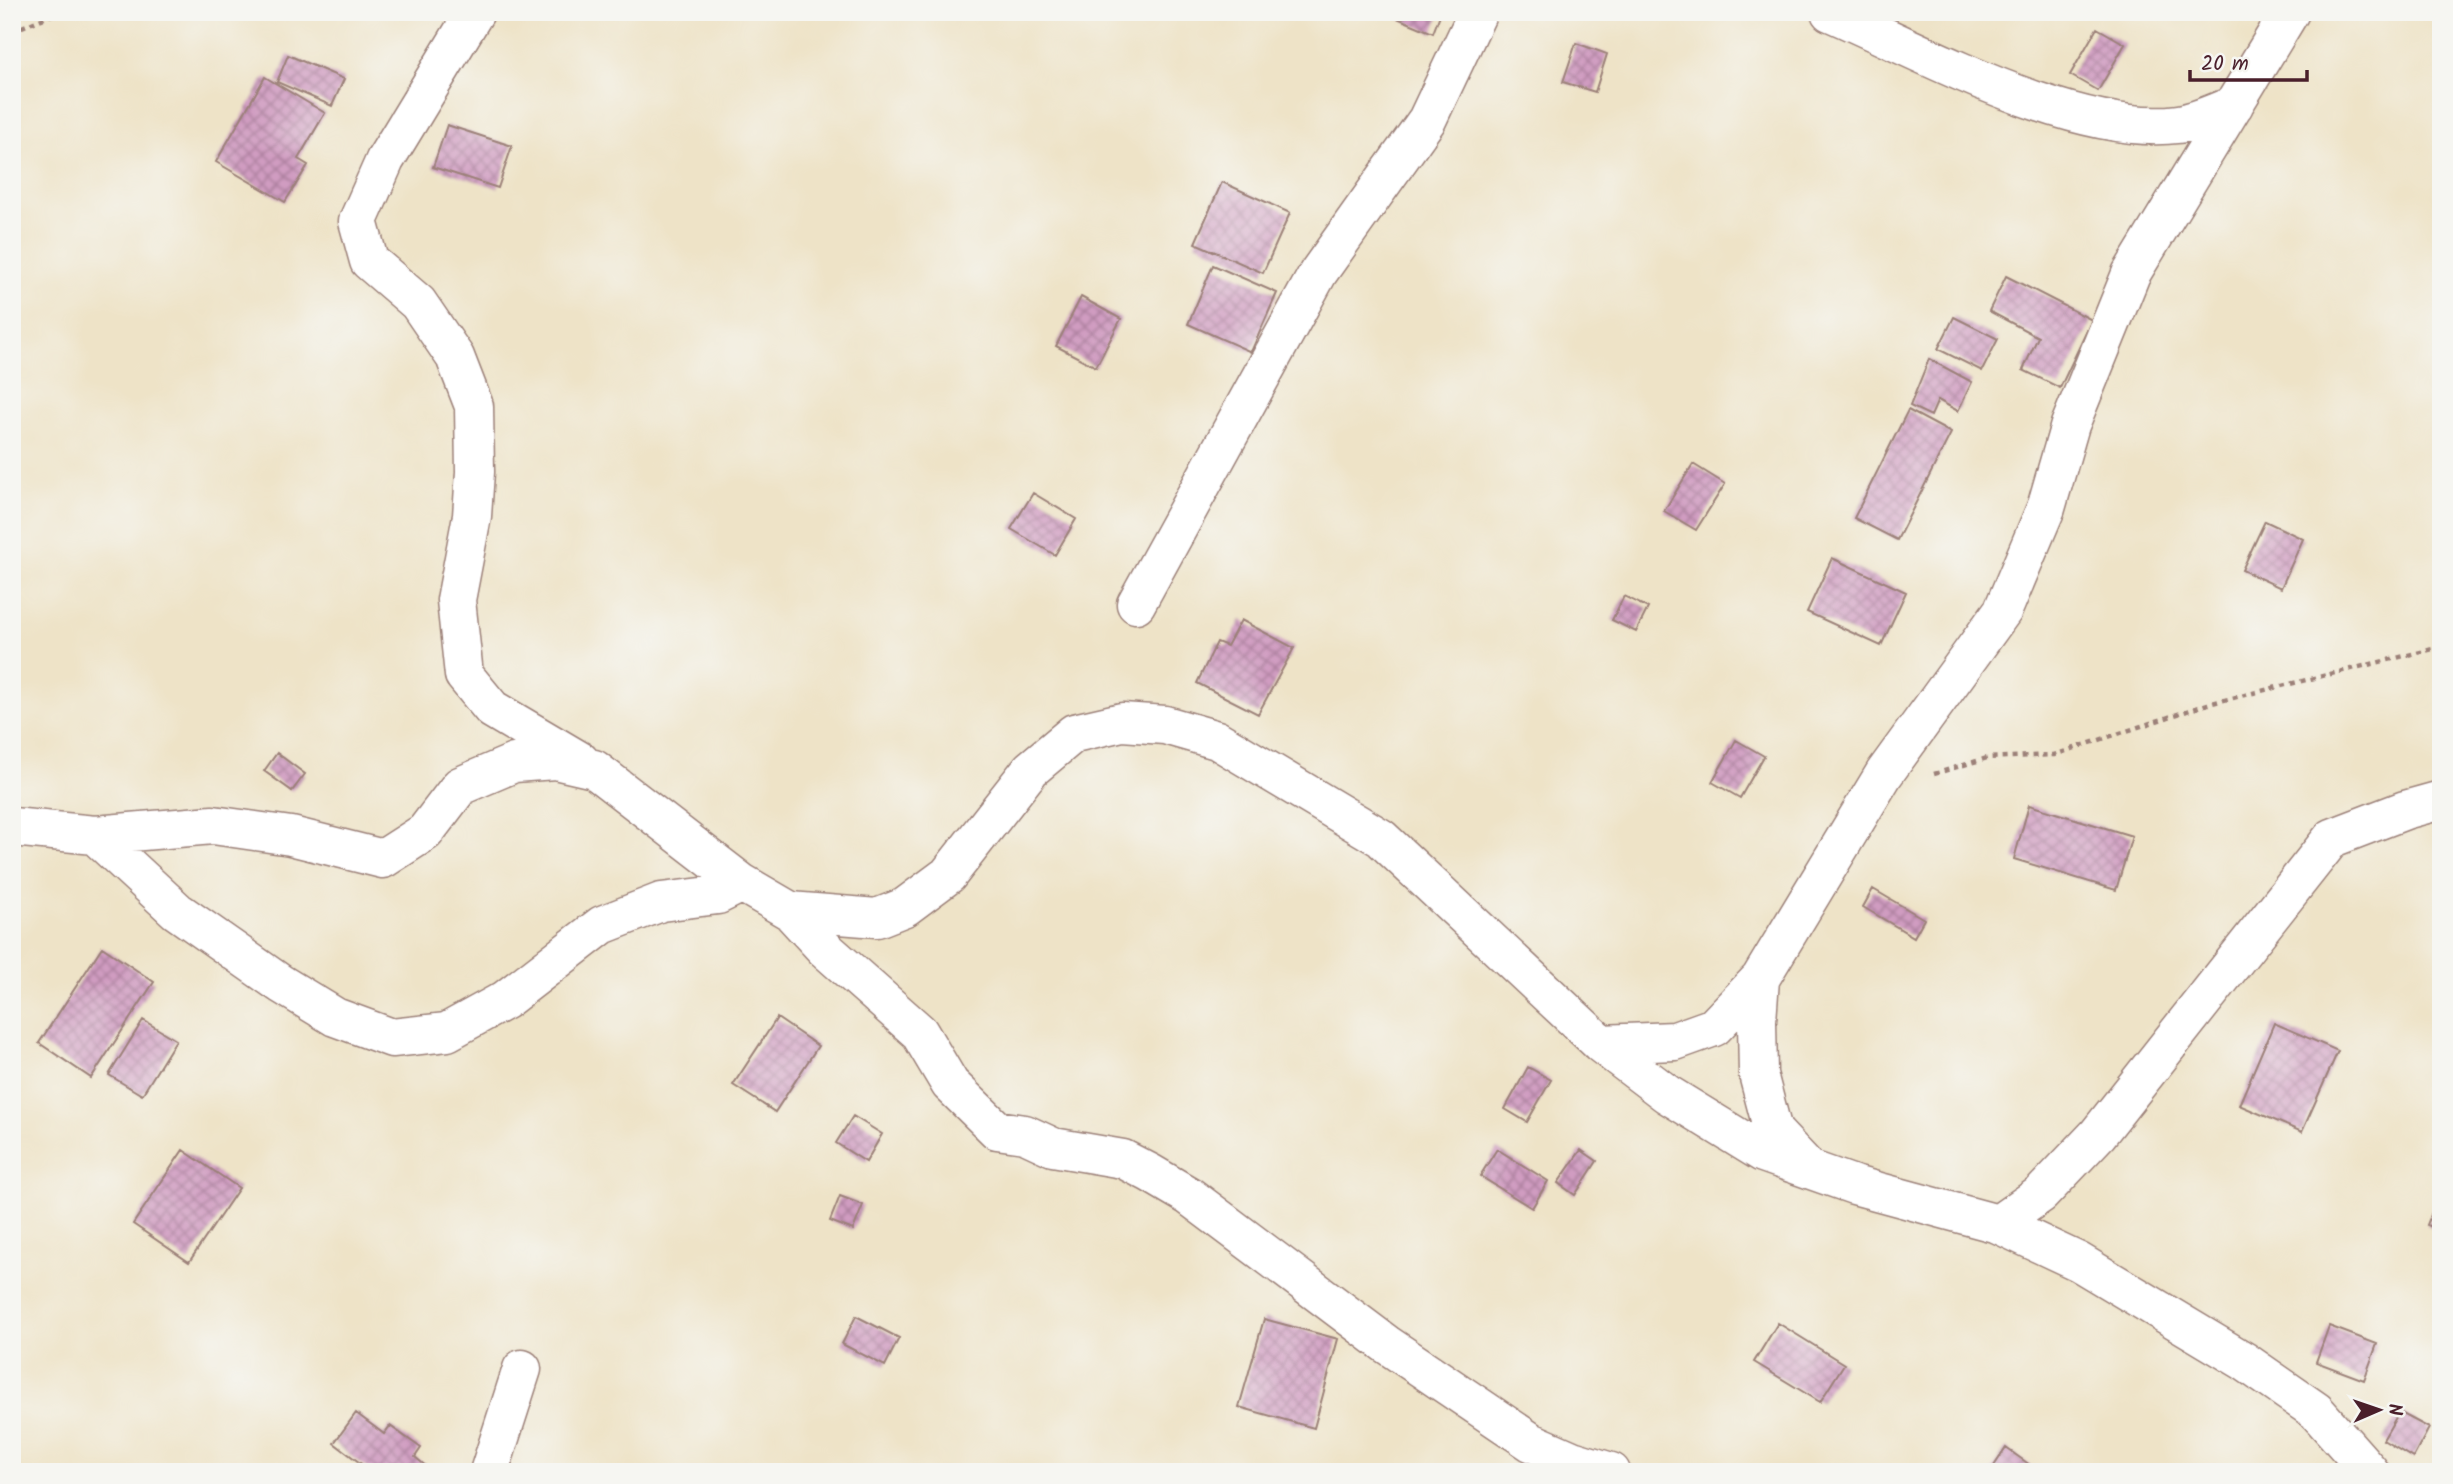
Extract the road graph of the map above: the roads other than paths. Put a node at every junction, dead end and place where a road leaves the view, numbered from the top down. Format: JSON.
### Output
{"nodes":[{"id":1,"x":475,"y":12,"type":"edge"},
{"id":2,"x":1478,"y":12,"type":"edge"},
{"id":3,"x":1830,"y":12,"type":"edge"},
{"id":4,"x":2290,"y":12,"type":"edge"},
{"id":5,"x":2234,"y":106,"type":"junction"},
{"id":6,"x":1136,"y":604,"type":"dead end"},
{"id":7,"x":594,"y":769,"type":"junction"},
{"id":8,"x":2441,"y":800,"type":"edge"},
{"id":9,"x":12,"y":827,"type":"edge"},
{"id":10,"x":95,"y":835,"type":"junction"},
{"id":11,"x":742,"y":883,"type":"junction"},
{"id":12,"x":790,"y":911,"type":"junction"},
{"id":13,"x":1760,"y":979,"type":"junction"},
{"id":14,"x":1601,"y":1044,"type":"junction"},
{"id":15,"x":1809,"y":1170,"type":"junction"},
{"id":16,"x":1998,"y":1224,"type":"junction"},
{"id":17,"x":522,"y":1369,"type":"dead end"},
{"id":18,"x":489,"y":1472,"type":"edge"},
{"id":19,"x":1611,"y":1472,"type":"edge"},
{"id":20,"x":2370,"y":1472,"type":"edge"}],
"edges":[{"from":1,"to":7,"type":"street"},
{"from":2,"to":6,"type":"street"},
{"from":3,"to":5,"type":"street"},
{"from":4,"to":5,"type":"street"},
{"from":5,"to":13,"type":"street"},
{"from":7,"to":10,"type":"street"},
{"from":7,"to":11,"type":"street"},
{"from":8,"to":16,"type":"street"},
{"from":9,"to":10,"type":"street"},
{"from":10,"to":11,"type":"street"},
{"from":11,"to":12,"type":"street"},
{"from":12,"to":14,"type":"street"},
{"from":12,"to":19,"type":"street"},
{"from":13,"to":14,"type":"street"},
{"from":13,"to":15,"type":"street"},
{"from":14,"to":15,"type":"street"},
{"from":15,"to":16,"type":"street"},
{"from":16,"to":20,"type":"street"},
{"from":17,"to":18,"type":"street"}]}
